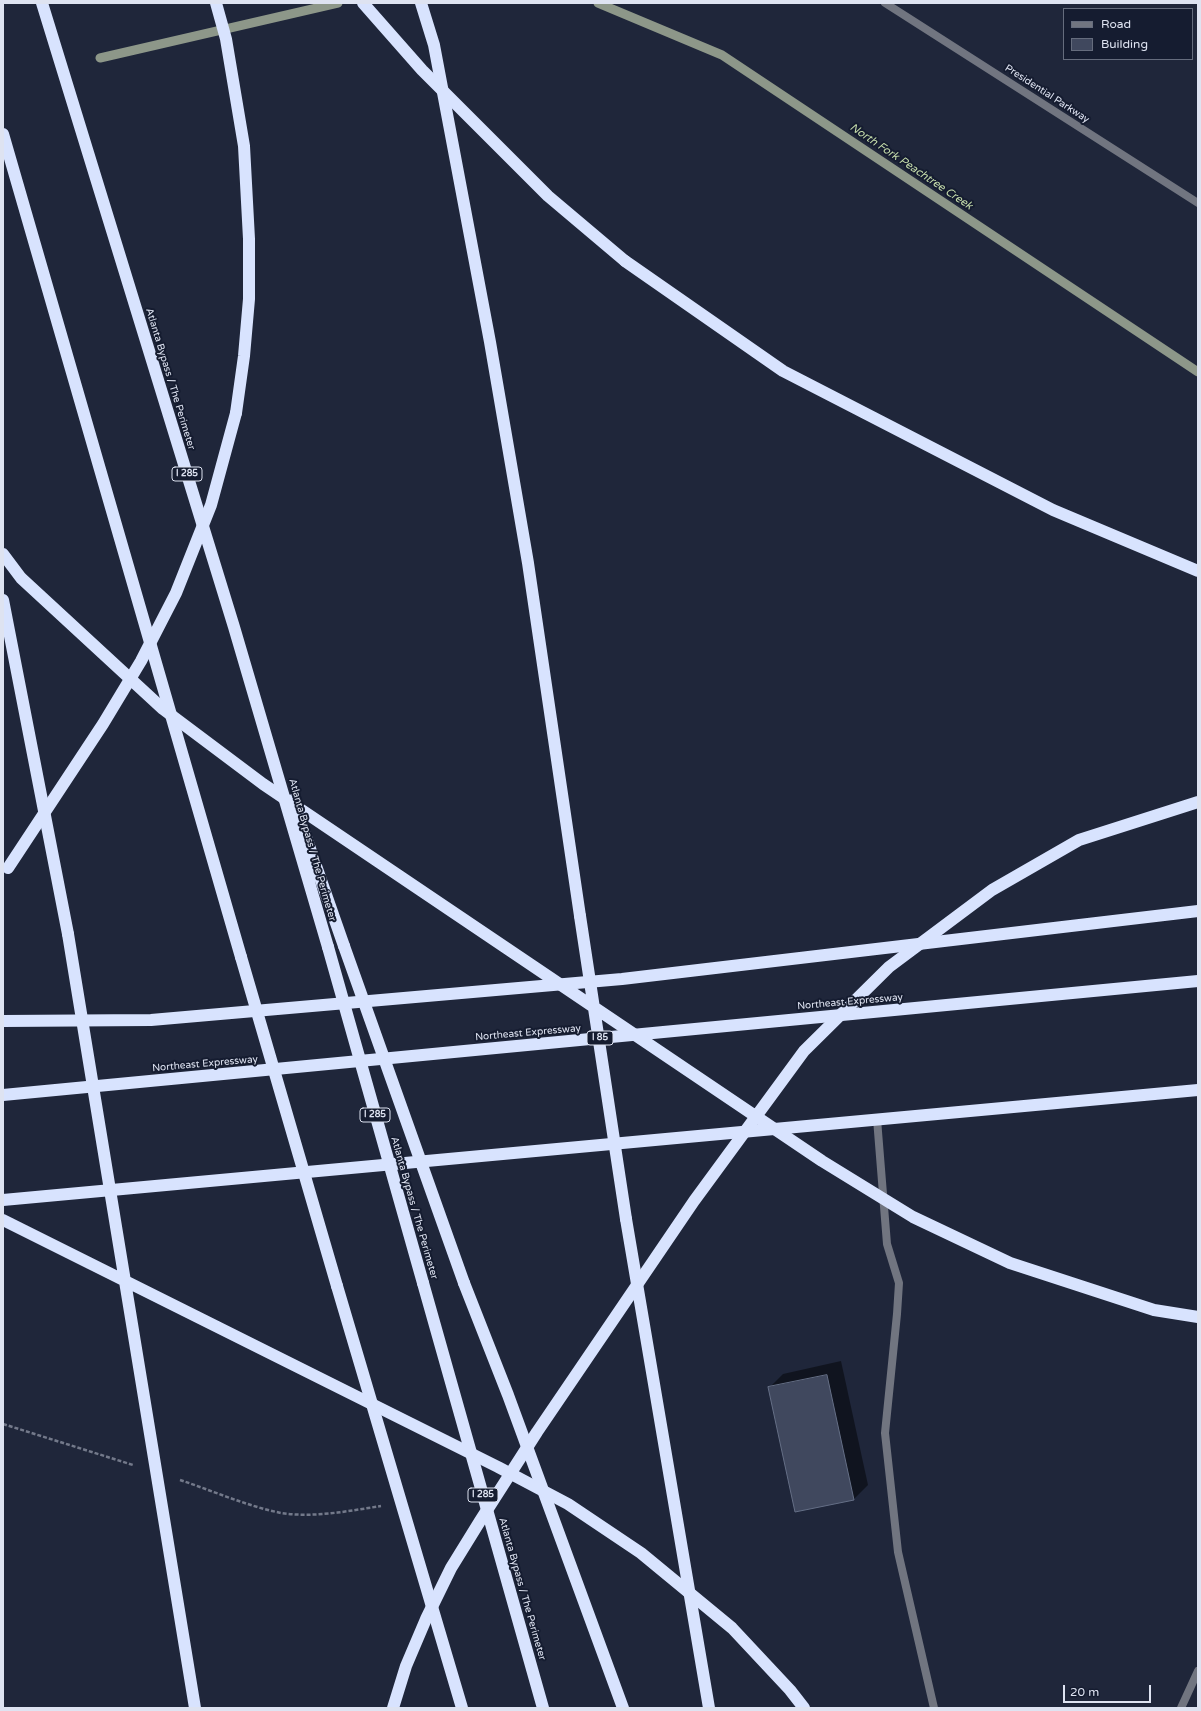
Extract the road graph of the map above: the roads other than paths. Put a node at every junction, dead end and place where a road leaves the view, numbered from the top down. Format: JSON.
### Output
{"nodes":[{"id":1,"x":42,"y":3,"type":"edge"},
{"id":2,"x":363,"y":3,"type":"edge"},
{"id":3,"x":421,"y":3,"type":"edge"},
{"id":4,"x":885,"y":3,"type":"edge"},
{"id":5,"x":217,"y":7,"type":"edge"},
{"id":6,"x":3,"y":134,"type":"edge"},
{"id":7,"x":1198,"y":202,"type":"edge"},
{"id":8,"x":3,"y":554,"type":"edge"},
{"id":9,"x":1198,"y":571,"type":"edge"},
{"id":10,"x":3,"y":600,"type":"edge"},
{"id":11,"x":234,"y":627,"type":"junction"},
{"id":12,"x":1198,"y":802,"type":"edge"},
{"id":13,"x":5,"y":873,"type":"edge"},
{"id":14,"x":1198,"y":910,"type":"edge"},
{"id":15,"x":1198,"y":981,"type":"edge"},
{"id":16,"x":3,"y":1021,"type":"edge"},
{"id":17,"x":1198,"y":1090,"type":"edge"},
{"id":18,"x":3,"y":1095,"type":"edge"},
{"id":19,"x":876,"y":1119,"type":"junction"},
{"id":20,"x":3,"y":1200,"type":"edge"},
{"id":21,"x":3,"y":1220,"type":"edge"},
{"id":22,"x":1198,"y":1317,"type":"edge"},
{"id":23,"x":1198,"y":1671,"type":"edge"},
{"id":24,"x":195,"y":1708,"type":"edge"},
{"id":25,"x":393,"y":1708,"type":"edge"},
{"id":26,"x":462,"y":1708,"type":"edge"},
{"id":27,"x":543,"y":1708,"type":"edge"},
{"id":28,"x":623,"y":1708,"type":"edge"},
{"id":29,"x":709,"y":1708,"type":"edge"},
{"id":30,"x":804,"y":1708,"type":"edge"},
{"id":31,"x":934,"y":1708,"type":"edge"},
{"id":32,"x":1181,"y":1708,"type":"edge"}],
"edges":[{"from":1,"to":11,"type":"highway","name":"Atlanta Bypass / The Perimeter","number":"I 285"},
{"from":2,"to":9,"type":"highway","bridge":true},
{"from":3,"to":29,"type":"highway","bridge":true},
{"from":4,"to":7,"type":"street","name":"Presidential Parkway"},
{"from":5,"to":13,"type":"highway","bridge":true},
{"from":6,"to":26,"type":"highway","bridge":true},
{"from":8,"to":22,"type":"highway","bridge":true},
{"from":10,"to":24,"type":"highway","bridge":true},
{"from":11,"to":27,"type":"highway","name":"Atlanta Bypass / The Perimeter","number":"I 285","bridge":true},
{"from":11,"to":28,"type":"highway","bridge":true},
{"from":12,"to":25,"type":"highway","bridge":true},
{"from":14,"to":16,"type":"highway"},
{"from":15,"to":18,"type":"highway","name":"Northeast Expressway","number":"I 85"},
{"from":17,"to":19,"type":"highway"},
{"from":19,"to":20,"type":"highway"},
{"from":19,"to":31,"type":"street"},
{"from":21,"to":30,"type":"highway","bridge":true},
{"from":23,"to":32,"type":"street"}]}
